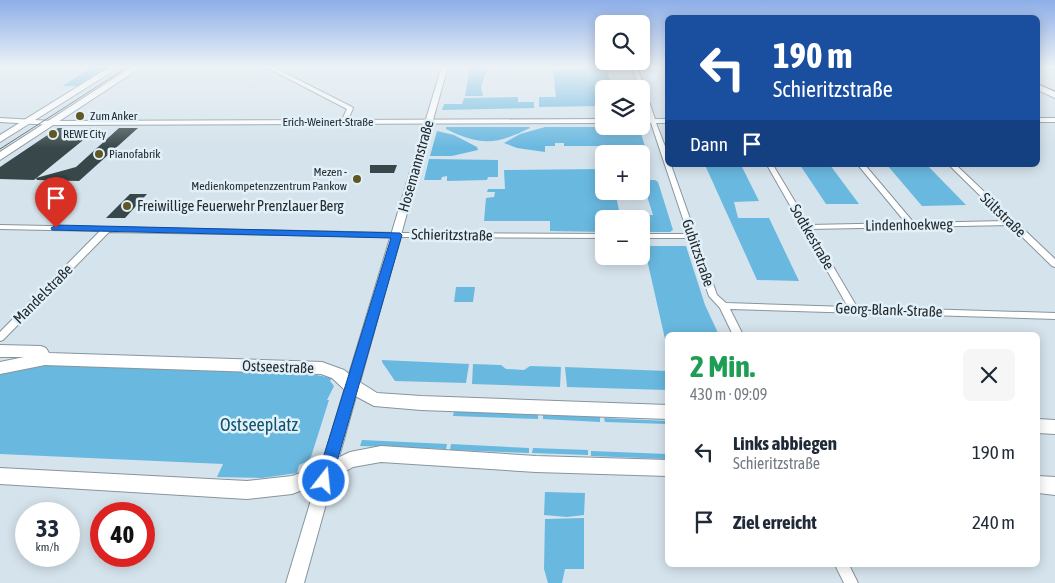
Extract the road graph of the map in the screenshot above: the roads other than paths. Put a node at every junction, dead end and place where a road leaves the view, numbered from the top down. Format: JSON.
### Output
{"nodes":[{"id":1,"x":73,"y":93,"type":"edge"},
{"id":2,"x":97,"y":93,"type":"edge"},
{"id":3,"x":320,"y":93,"type":"edge"},
{"id":4,"x":437,"y":93,"type":"edge"},
{"id":5,"x":643,"y":93,"type":"edge"},
{"id":6,"x":0,"y":120,"type":"edge"},
{"id":7,"x":665,"y":120,"type":"edge"},
{"id":8,"x":1040,"y":120,"type":"edge"},
{"id":9,"x":1055,"y":120,"type":"edge"},
{"id":10,"x":429,"y":121,"type":"junction"},
{"id":11,"x":595,"y":121,"type":"edge"},
{"id":12,"x":652,"y":121,"type":"junction"},
{"id":13,"x":27,"y":122,"type":"junction"},
{"id":14,"x":344,"y":122,"type":"junction"},
{"id":15,"x":52,"y":123,"type":"junction"},
{"id":16,"x":0,"y":139,"type":"edge"},
{"id":17,"x":0,"y":156,"type":"edge"},
{"id":18,"x":665,"y":157,"type":"edge"},
{"id":19,"x":669,"y":167,"type":"edge"},
{"id":20,"x":771,"y":167,"type":"edge"},
{"id":21,"x":863,"y":167,"type":"edge"},
{"id":22,"x":954,"y":167,"type":"edge"},
{"id":23,"x":1012,"y":223,"type":"junction"},
{"id":24,"x":912,"y":225,"type":"junction"},
{"id":25,"x":0,"y":227,"type":"edge"},
{"id":26,"x":806,"y":227,"type":"junction"},
{"id":27,"x":107,"y":229,"type":"junction"},
{"id":28,"x":396,"y":235,"type":"junction"},
{"id":29,"x":595,"y":236,"type":"edge"},
{"id":30,"x":650,"y":236,"type":"edge"},
{"id":31,"x":692,"y":236,"type":"junction"},
{"id":32,"x":1055,"y":264,"type":"edge"},
{"id":33,"x":724,"y":306,"type":"junction"},
{"id":34,"x":854,"y":309,"type":"junction"},
{"id":35,"x":1055,"y":316,"type":"edge"},
{"id":36,"x":737,"y":332,"type":"edge"},
{"id":37,"x":0,"y":338,"type":"edge"},
{"id":38,"x":0,"y":351,"type":"edge"},
{"id":39,"x":45,"y":359,"type":"junction"},
{"id":40,"x":0,"y":368,"type":"edge"},
{"id":41,"x":352,"y":386,"type":"junction"},
{"id":42,"x":665,"y":412,"type":"edge"},
{"id":43,"x":1040,"y":426,"type":"edge"},
{"id":44,"x":1055,"y":427,"type":"edge"},
{"id":45,"x":665,"y":468,"type":"edge"},
{"id":46,"x":327,"y":472,"type":"junction"},
{"id":47,"x":0,"y":476,"type":"edge"},
{"id":48,"x":1040,"y":485,"type":"edge"},
{"id":49,"x":1055,"y":486,"type":"edge"},
{"id":50,"x":843,"y":567,"type":"edge"},
{"id":51,"x":295,"y":583,"type":"edge"},
{"id":52,"x":851,"y":583,"type":"edge"}],
"edges":[{"from":1,"to":13,"type":"main road"},
{"from":2,"to":15,"type":"main road"},
{"from":3,"to":14,"type":"street"},
{"from":4,"to":10,"type":"street","name":"Hosemannstraße"},
{"from":5,"to":12,"type":"street","name":"Gubitzstraße"},
{"from":6,"to":13,"type":"street","name":"Erich-Weinert-Straße"},
{"from":7,"to":12,"type":"street"},
{"from":8,"to":9,"type":"street"},
{"from":10,"to":11,"type":"street","name":"Erich-Weinert-Straße"},
{"from":10,"to":14,"type":"street","name":"Erich-Weinert-Straße"},
{"from":10,"to":28,"type":"street","name":"Hosemannstraße"},
{"from":12,"to":18,"type":"street","name":"Gubitzstraße"},
{"from":13,"to":15,"type":"street","name":"Erich-Weinert-Straße"},
{"from":13,"to":16,"type":"main road"},
{"from":14,"to":15,"type":"street","name":"Erich-Weinert-Straße"},
{"from":15,"to":17,"type":"main road"},
{"from":19,"to":31,"type":"street","name":"Gubitzstraße"},
{"from":20,"to":26,"type":"street","name":"Sodtkestraße"},
{"from":21,"to":24,"type":"street"},
{"from":22,"to":23,"type":"street","name":"Sültstraße"},
{"from":23,"to":24,"type":"street","name":"Lindenhoekweg"},
{"from":23,"to":32,"type":"street","name":"Sültstraße"},
{"from":24,"to":26,"type":"street","name":"Lindenhoekweg"},
{"from":25,"to":27,"type":"street","name":"Schieritzstraße"},
{"from":26,"to":34,"type":"street","name":"Sodtkestraße"},
{"from":27,"to":28,"type":"street","name":"Schieritzstraße"},
{"from":27,"to":37,"type":"street","name":"Mandelstraße"},
{"from":28,"to":29,"type":"street","name":"Schieritzstraße"},
{"from":28,"to":41,"type":"street","name":"Hosemannstraße"},
{"from":30,"to":31,"type":"street"},
{"from":31,"to":33,"type":"street","name":"Gubitzstraße"},
{"from":33,"to":34,"type":"street","name":"Georg-Blank-Straße"},
{"from":33,"to":36,"type":"street","name":"Gubitzstraße"},
{"from":34,"to":35,"type":"street","name":"Georg-Blank-Straße"},
{"from":38,"to":39,"type":"main road"},
{"from":39,"to":40,"type":"main road","name":"Ostseestraße"},
{"from":39,"to":41,"type":"main road","name":"Ostseestraße"},
{"from":41,"to":42,"type":"main road","name":"Ostseestraße"},
{"from":41,"to":46,"type":"street","name":"Hosemannstraße"},
{"from":43,"to":44,"type":"main road"},
{"from":45,"to":46,"type":"main road"},
{"from":46,"to":47,"type":"main road"},
{"from":46,"to":51,"type":"street","name":"Hosemannstraße"},
{"from":48,"to":49,"type":"main road"},
{"from":50,"to":52,"type":"street"}]}
